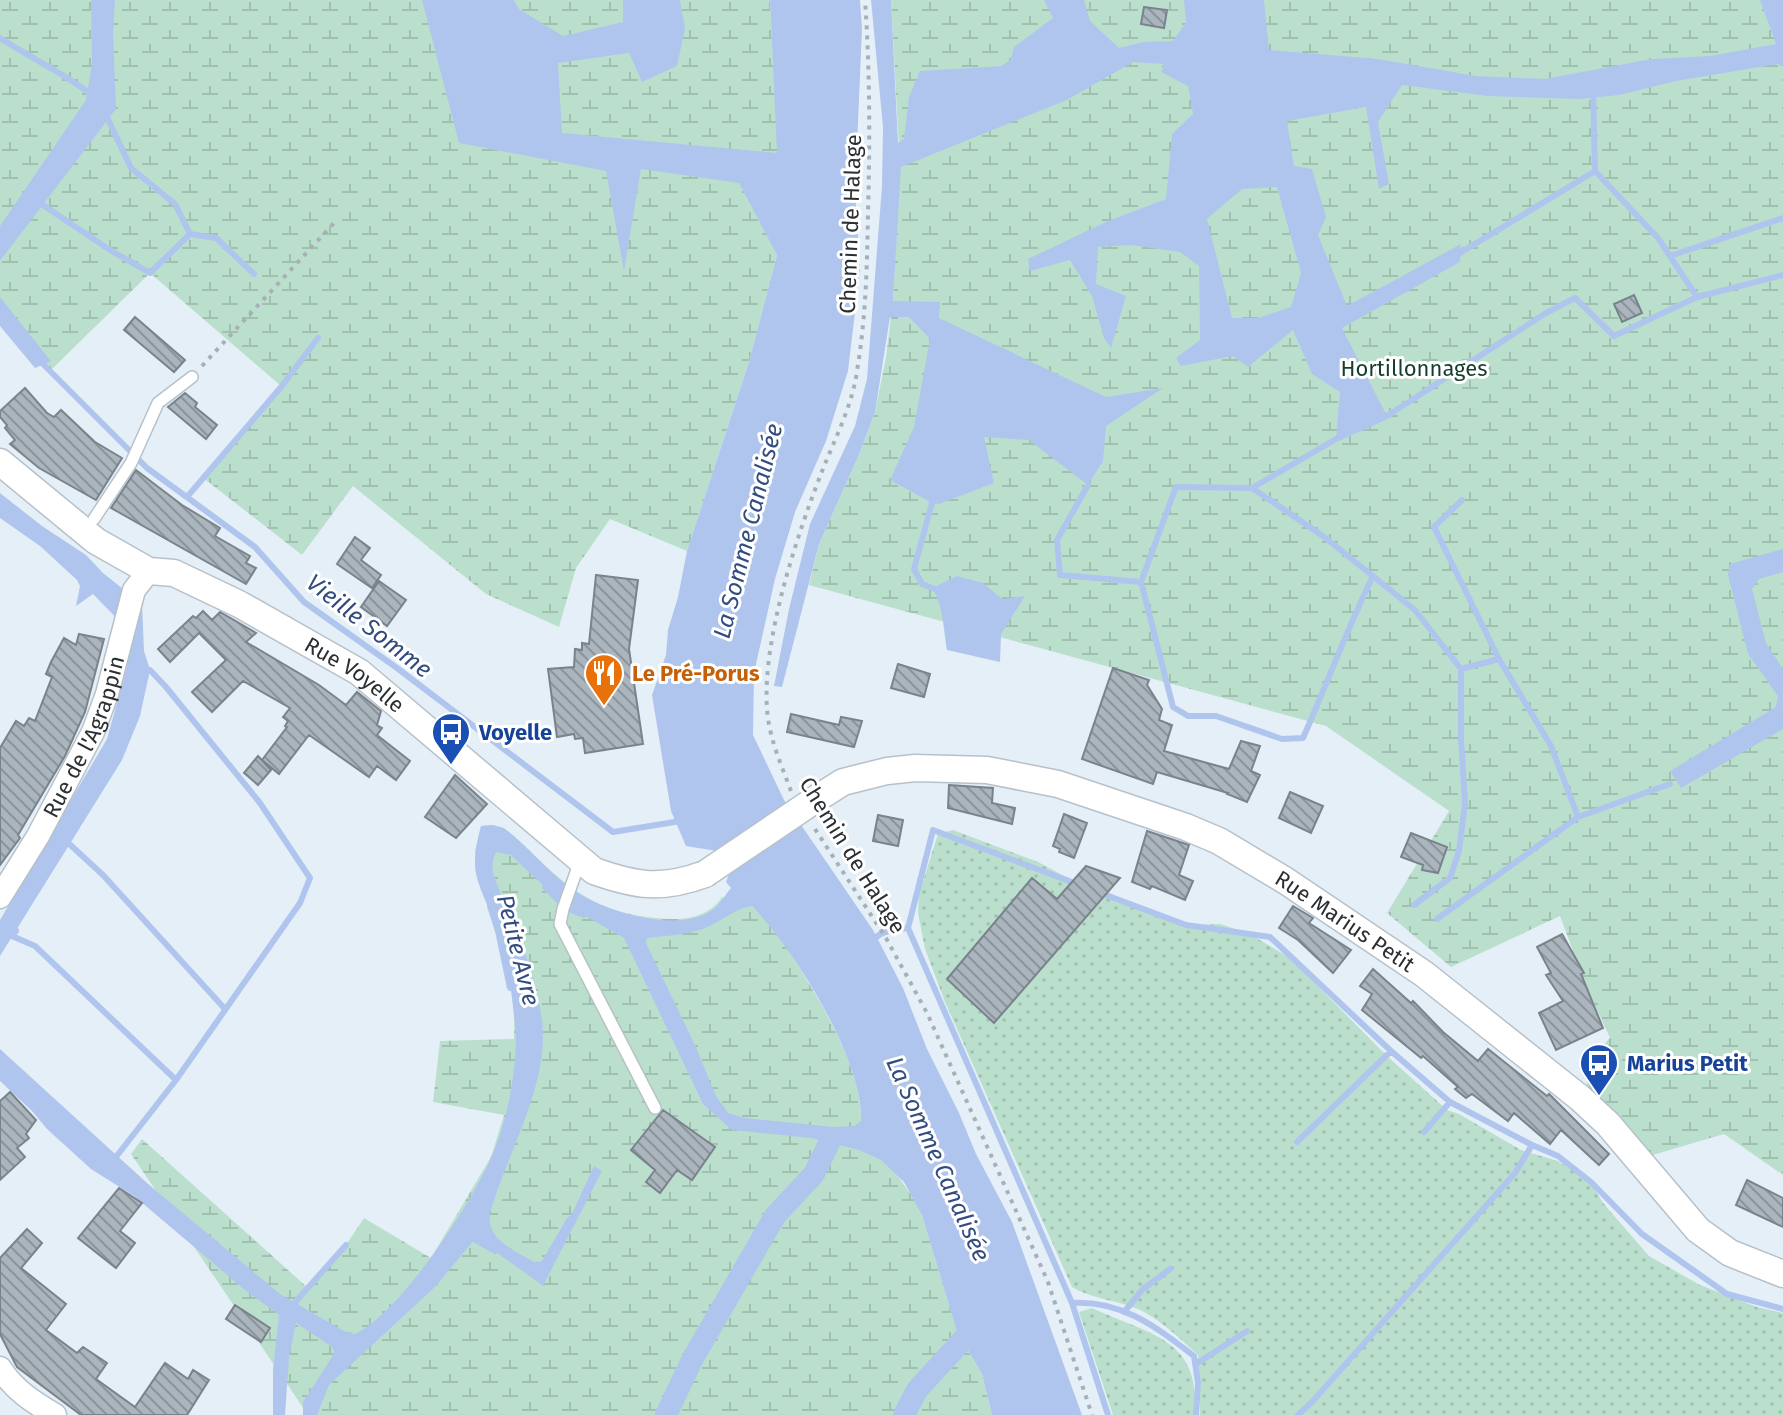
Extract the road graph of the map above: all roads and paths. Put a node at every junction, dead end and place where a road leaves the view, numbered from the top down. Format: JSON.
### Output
{"nodes":[{"id":1,"x":865,"y":0,"type":"edge"},
{"id":2,"x":334,"y":223,"type":"dead end"},
{"id":3,"x":192,"y":377,"type":"joint"},
{"id":4,"x":0,"y":462,"type":"edge"},
{"id":5,"x":26,"y":481,"type":"junction"},
{"id":6,"x":94,"y":519,"type":"junction"},
{"id":7,"x":142,"y":580,"type":"junction"},
{"id":8,"x":804,"y":796,"type":"junction"},
{"id":9,"x":813,"y":826,"type":"dead end"},
{"id":10,"x":577,"y":871,"type":"junction"},
{"id":11,"x":705,"y":874,"type":"joint"},
{"id":12,"x":0,"y":897,"type":"edge"},
{"id":13,"x":655,"y":1108,"type":"dead end"},
{"id":14,"x":1783,"y":1274,"type":"edge"},
{"id":15,"x":0,"y":1368,"type":"edge"},
{"id":16,"x":55,"y":1415,"type":"edge"},
{"id":17,"x":1092,"y":1415,"type":"edge"}],
"edges":[{"from":1,"to":8,"type":"path","name":"Chemin de Halage"},
{"from":2,"to":3,"type":"path"},
{"from":3,"to":6,"type":"lane"},
{"from":4,"to":5,"type":"street","name":"Rue Voyelle"},
{"from":5,"to":6,"type":"street","name":"Rue Voyelle"},
{"from":5,"to":7,"type":"street","name":"Rue Voyelle"},
{"from":6,"to":7,"type":"street","name":"Rue Voyelle"},
{"from":7,"to":10,"type":"street","name":"Rue Voyelle"},
{"from":7,"to":12,"type":"street","name":"Rue de l'Agrappin"},
{"from":8,"to":11,"type":"street","name":"Rue Marius Petit","bridge":true},
{"from":8,"to":14,"type":"street","name":"Rue Marius Petit"},
{"from":9,"to":17,"type":"path","name":"Chemin de Halage"},
{"from":10,"to":11,"type":"street","name":"Rue Voyelle"},
{"from":10,"to":13,"type":"lane"},
{"from":15,"to":16,"type":"street"}]}
